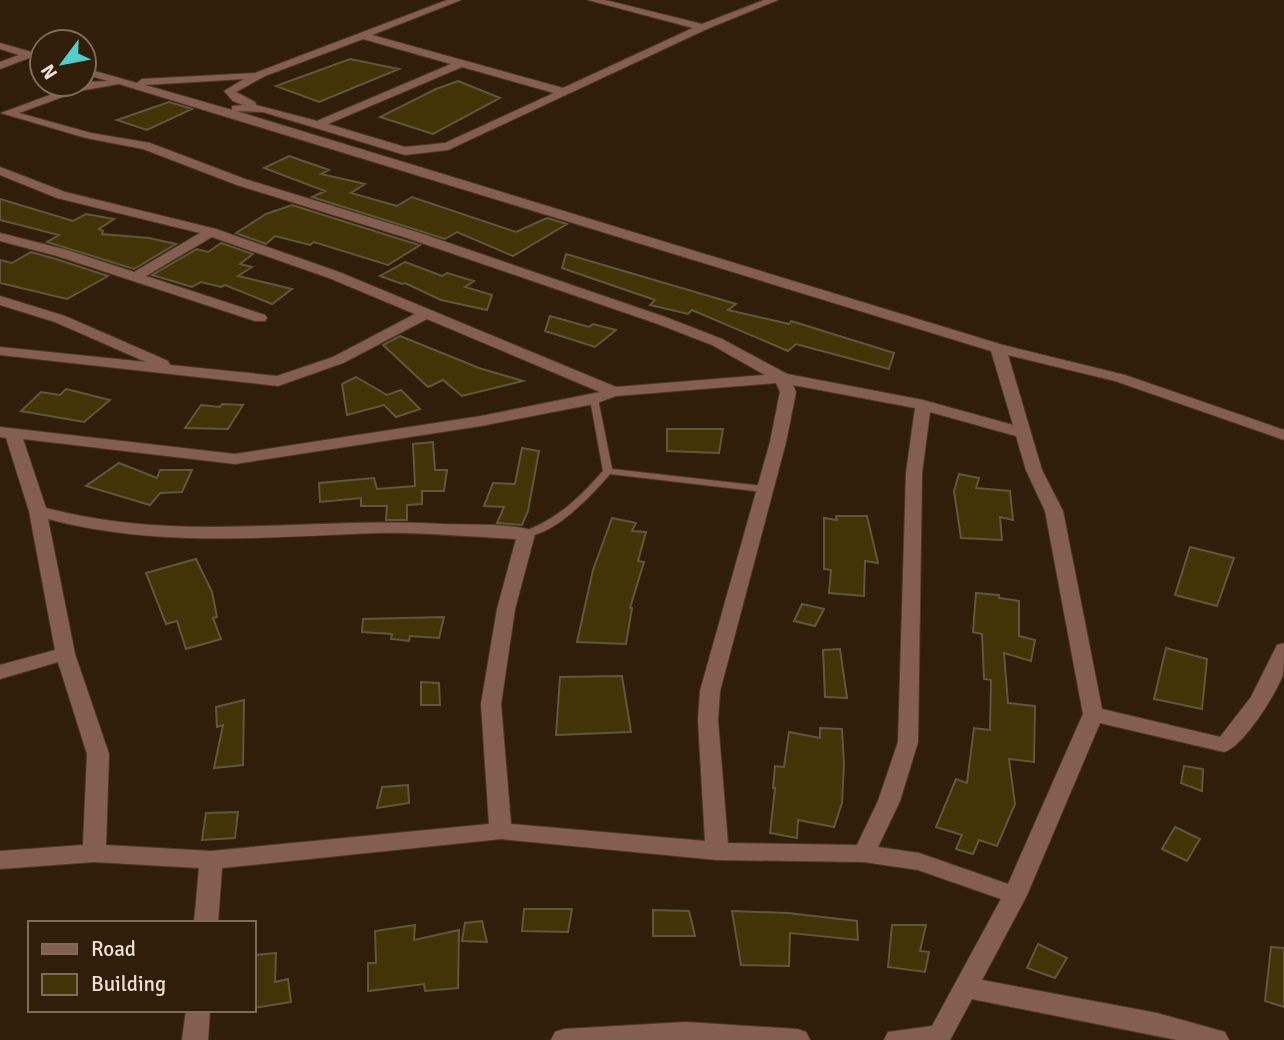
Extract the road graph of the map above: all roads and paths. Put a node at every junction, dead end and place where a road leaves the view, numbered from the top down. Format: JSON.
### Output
{"nodes":[{"id":1,"x":456,"y":0,"type":"edge"},
{"id":2,"x":773,"y":0,"type":"edge"},
{"id":3,"x":601,"y":1,"type":"edge"},
{"id":4,"x":703,"y":27,"type":"junction"},
{"id":5,"x":360,"y":35,"type":"junction"},
{"id":6,"x":0,"y":46,"type":"edge"},
{"id":7,"x":28,"y":54,"type":"edge"},
{"id":8,"x":28,"y":54,"type":"edge"},
{"id":9,"x":459,"y":64,"type":"junction"},
{"id":10,"x":0,"y":66,"type":"edge"},
{"id":11,"x":261,"y":74,"type":"junction"},
{"id":12,"x":98,"y":76,"type":"edge"},
{"id":13,"x":105,"y":78,"type":"junction"},
{"id":14,"x":98,"y":81,"type":"edge"},
{"id":15,"x":127,"y":83,"type":"junction"},
{"id":16,"x":98,"y":86,"type":"edge"},
{"id":17,"x":564,"y":92,"type":"junction"},
{"id":18,"x":51,"y":98,"type":"edge"},
{"id":19,"x":210,"y":107,"type":"junction"},
{"id":20,"x":264,"y":109,"type":"junction"},
{"id":21,"x":4,"y":114,"type":"edge"},
{"id":22,"x":317,"y":125,"type":"junction"},
{"id":23,"x":405,"y":151,"type":"junction"},
{"id":24,"x":0,"y":170,"type":"edge"},
{"id":25,"x":441,"y":177,"type":"junction"},
{"id":26,"x":211,"y":232,"type":"junction"},
{"id":27,"x":0,"y":237,"type":"edge"},
{"id":28,"x":135,"y":277,"type":"junction"},
{"id":29,"x":0,"y":300,"type":"edge"},
{"id":30,"x":428,"y":313,"type":"junction"},
{"id":31,"x":260,"y":318,"type":"dead end"},
{"id":32,"x":998,"y":348,"type":"junction"},
{"id":33,"x":0,"y":352,"type":"edge"},
{"id":34,"x":173,"y":369,"type":"junction"},
{"id":35,"x":782,"y":378,"type":"junction"},
{"id":36,"x":614,"y":391,"type":"junction"},
{"id":37,"x":594,"y":399,"type":"junction"},
{"id":38,"x":923,"y":405,"type":"junction"},
{"id":39,"x":1021,"y":432,"type":"junction"},
{"id":40,"x":6,"y":433,"type":"edge"},
{"id":41,"x":1284,"y":435,"type":"edge"},
{"id":42,"x":608,"y":471,"type":"junction"},
{"id":43,"x":762,"y":489,"type":"junction"},
{"id":44,"x":38,"y":511,"type":"junction"},
{"id":45,"x":526,"y":534,"type":"junction"},
{"id":46,"x":1284,"y":649,"type":"edge"},
{"id":47,"x":65,"y":654,"type":"junction"},
{"id":48,"x":0,"y":672,"type":"edge"},
{"id":49,"x":1093,"y":714,"type":"junction"},
{"id":50,"x":501,"y":831,"type":"junction"},
{"id":51,"x":717,"y":850,"type":"junction"},
{"id":52,"x":94,"y":853,"type":"junction"},
{"id":53,"x":864,"y":853,"type":"junction"},
{"id":54,"x":0,"y":860,"type":"edge"},
{"id":55,"x":211,"y":860,"type":"junction"},
{"id":56,"x":1015,"y":895,"type":"junction"},
{"id":57,"x":206,"y":921,"type":"edge"},
{"id":58,"x":965,"y":987,"type":"junction"},
{"id":59,"x":198,"y":1012,"type":"edge"},
{"id":60,"x":938,"y":1038,"type":"edge"},
{"id":61,"x":195,"y":1040,"type":"edge"},
{"id":62,"x":565,"y":1040,"type":"edge"},
{"id":63,"x":797,"y":1040,"type":"edge"},
{"id":64,"x":897,"y":1040,"type":"edge"},
{"id":65,"x":1216,"y":1040,"type":"edge"}],
"edges":[{"from":1,"to":5,"type":"street"},
{"from":2,"to":4,"type":"street"},
{"from":3,"to":4,"type":"street"},
{"from":4,"to":17,"type":"street"},
{"from":5,"to":9,"type":"street"},
{"from":5,"to":11,"type":"street"},
{"from":6,"to":7,"type":"street"},
{"from":8,"to":10,"type":"street"},
{"from":9,"to":17,"type":"street"},
{"from":9,"to":22,"type":"street"},
{"from":11,"to":15,"type":"street"},
{"from":11,"to":20,"type":"street"},
{"from":12,"to":13,"type":"street"},
{"from":13,"to":14,"type":"street"},
{"from":13,"to":15,"type":"street"},
{"from":15,"to":16,"type":"street"},
{"from":15,"to":19,"type":"street"},
{"from":17,"to":23,"type":"street"},
{"from":18,"to":21,"type":"street"},
{"from":19,"to":20,"type":"street"},
{"from":19,"to":25,"type":"street"},
{"from":20,"to":22,"type":"street"},
{"from":21,"to":35,"type":"street"},
{"from":22,"to":23,"type":"street"},
{"from":23,"to":25,"type":"street"},
{"from":24,"to":26,"type":"street"},
{"from":25,"to":32,"type":"street"},
{"from":26,"to":28,"type":"street"},
{"from":26,"to":30,"type":"street"},
{"from":27,"to":28,"type":"street"},
{"from":28,"to":31,"type":"street"},
{"from":29,"to":34,"type":"street"},
{"from":30,"to":34,"type":"street"},
{"from":30,"to":36,"type":"street"},
{"from":32,"to":39,"type":"street"},
{"from":32,"to":41,"type":"street"},
{"from":33,"to":34,"type":"street"},
{"from":35,"to":36,"type":"street"},
{"from":35,"to":38,"type":"street"},
{"from":35,"to":43,"type":"street"},
{"from":36,"to":37,"type":"street"},
{"from":37,"to":40,"type":"street"},
{"from":37,"to":42,"type":"lane"},
{"from":38,"to":39,"type":"street"},
{"from":38,"to":53,"type":"street"},
{"from":39,"to":49,"type":"street"},
{"from":40,"to":44,"type":"street"},
{"from":42,"to":43,"type":"lane"},
{"from":42,"to":45,"type":"lane"},
{"from":43,"to":51,"type":"street"},
{"from":44,"to":45,"type":"street"},
{"from":44,"to":47,"type":"street"},
{"from":45,"to":50,"type":"street"},
{"from":46,"to":49,"type":"street"},
{"from":47,"to":48,"type":"street"},
{"from":47,"to":52,"type":"street"},
{"from":49,"to":56,"type":"street"},
{"from":50,"to":51,"type":"street"},
{"from":50,"to":55,"type":"street"},
{"from":51,"to":53,"type":"street"},
{"from":52,"to":54,"type":"street"},
{"from":52,"to":55,"type":"street"},
{"from":53,"to":56,"type":"street"},
{"from":55,"to":57,"type":"street"},
{"from":56,"to":58,"type":"street"},
{"from":58,"to":60,"type":"street"},
{"from":58,"to":65,"type":"street"},
{"from":59,"to":61,"type":"street"},
{"from":60,"to":64,"type":"street"},
{"from":62,"to":63,"type":"street"}]}
